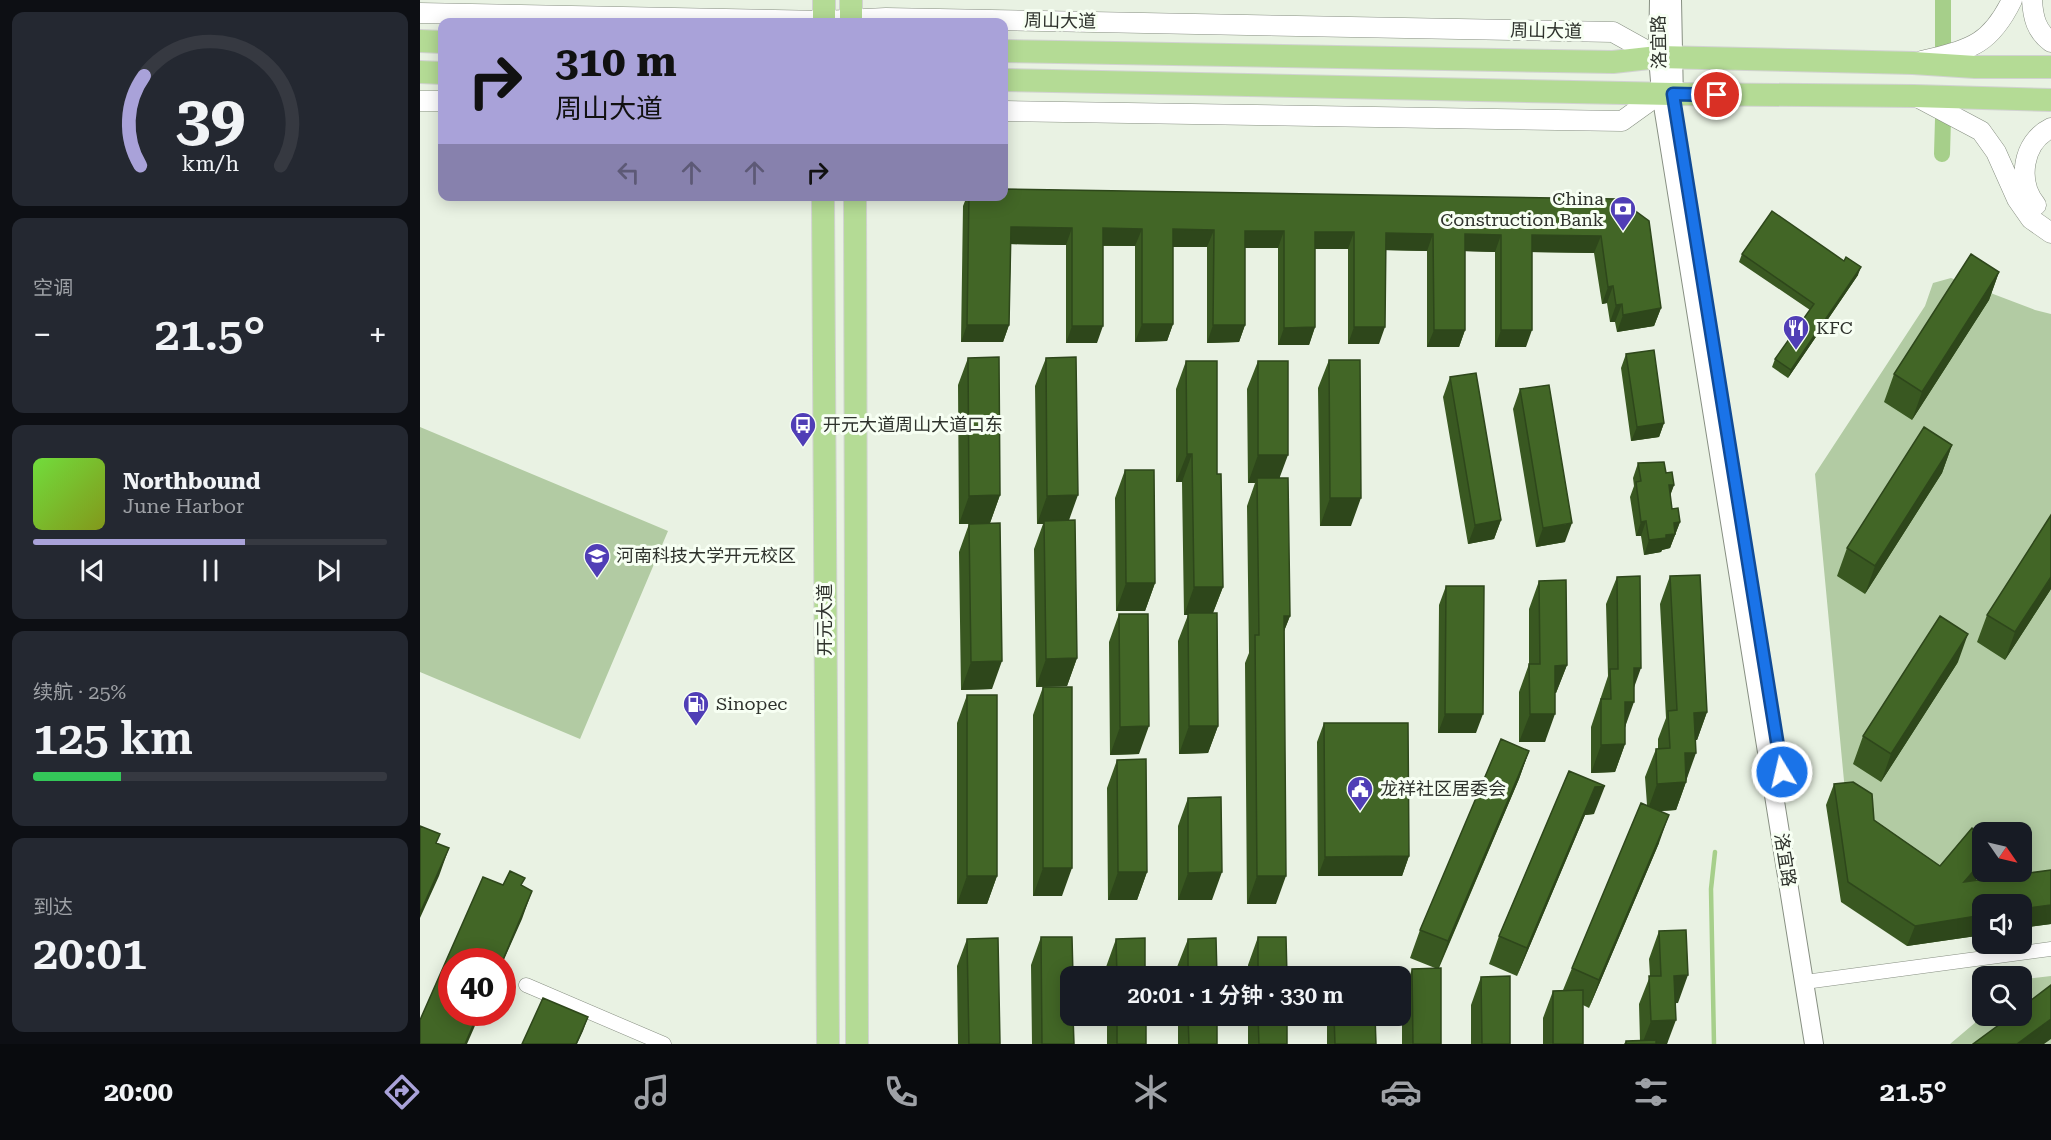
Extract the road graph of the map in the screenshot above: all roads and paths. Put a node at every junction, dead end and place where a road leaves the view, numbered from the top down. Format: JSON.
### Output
{"nodes":[{"id":1,"x":1659,"y":0,"type":"edge"},
{"id":2,"x":1672,"y":0,"type":"edge"},
{"id":3,"x":2012,"y":0,"type":"edge"},
{"id":4,"x":2032,"y":0,"type":"edge"},
{"id":5,"x":420,"y":13,"type":"edge"},
{"id":6,"x":824,"y":14,"type":"edge"},
{"id":7,"x":851,"y":14,"type":"edge"},
{"id":8,"x":608,"y":18,"type":"edge"},
{"id":9,"x":765,"y":18,"type":"edge"},
{"id":10,"x":886,"y":18,"type":"edge"},
{"id":11,"x":1008,"y":22,"type":"edge"},
{"id":12,"x":420,"y":41,"type":"edge"},
{"id":13,"x":438,"y":42,"type":"edge"},
{"id":14,"x":2051,"y":42,"type":"edge"},
{"id":15,"x":1008,"y":51,"type":"edge"},
{"id":16,"x":1665,"y":57,"type":"junction"},
{"id":17,"x":1913,"y":63,"type":"junction"},
{"id":18,"x":2051,"y":67,"type":"edge"},
{"id":19,"x":420,"y":72,"type":"edge"},
{"id":20,"x":438,"y":73,"type":"edge"},
{"id":21,"x":1008,"y":81,"type":"edge"},
{"id":22,"x":1667,"y":94,"type":"junction"},
{"id":23,"x":1914,"y":96,"type":"junction"},
{"id":24,"x":2051,"y":100,"type":"edge"},
{"id":25,"x":420,"y":101,"type":"edge"},
{"id":26,"x":438,"y":101,"type":"edge"},
{"id":27,"x":1008,"y":111,"type":"edge"},
{"id":28,"x":2051,"y":128,"type":"edge"},
{"id":29,"x":823,"y":201,"type":"edge"},
{"id":30,"x":855,"y":201,"type":"edge"},
{"id":31,"x":2051,"y":219,"type":"edge"},
{"id":32,"x":2051,"y":233,"type":"edge"},
{"id":33,"x":2051,"y":949,"type":"edge"},
{"id":34,"x":1810,"y":981,"type":"junction"},
{"id":35,"x":526,"y":985,"type":"dead end"},
{"id":36,"x":664,"y":1044,"type":"edge"},
{"id":37,"x":828,"y":1044,"type":"edge"},
{"id":38,"x":857,"y":1044,"type":"edge"},
{"id":39,"x":1814,"y":1044,"type":"edge"},
{"id":40,"x":1826,"y":1044,"type":"edge"}],
"edges":[{"from":1,"to":16,"type":"street","name":"洛宜路"},
{"from":2,"to":16,"type":"street","name":"洛宜路"},
{"from":3,"to":17,"type":"main road"},
{"from":4,"to":14,"type":"main road"},
{"from":5,"to":8,"type":"main road","name":"周山大道"},
{"from":6,"to":7,"type":"main road","name":"周山大道"},
{"from":6,"to":9,"type":"main road","name":"周山大道"},
{"from":7,"to":10,"type":"main road","name":"周山大道"},
{"from":11,"to":16,"type":"main road","name":"周山大道"},
{"from":12,"to":13,"type":"main road"},
{"from":15,"to":16,"type":"main road","name":"周山大道"},
{"from":16,"to":17,"type":"main road","name":"周山大道"},
{"from":16,"to":22,"type":"street","name":"洛宜路"},
{"from":17,"to":18,"type":"main road","name":"周山大道"},
{"from":19,"to":20,"type":"main road"},
{"from":21,"to":22,"type":"main road"},
{"from":22,"to":23,"type":"main road"},
{"from":22,"to":27,"type":"main road"},
{"from":22,"to":34,"type":"street","name":"洛宜路"},
{"from":23,"to":24,"type":"main road"},
{"from":23,"to":32,"type":"main road"},
{"from":25,"to":26,"type":"main road"},
{"from":28,"to":31,"type":"main road"},
{"from":29,"to":37,"type":"main road","name":"开元大道"},
{"from":30,"to":38,"type":"main road","name":"开元大道"},
{"from":33,"to":34,"type":"street"},
{"from":34,"to":39,"type":"street","name":"洛宜路"},
{"from":34,"to":40,"type":"street","name":"洛宜路"},
{"from":35,"to":36,"type":"street"}]}
